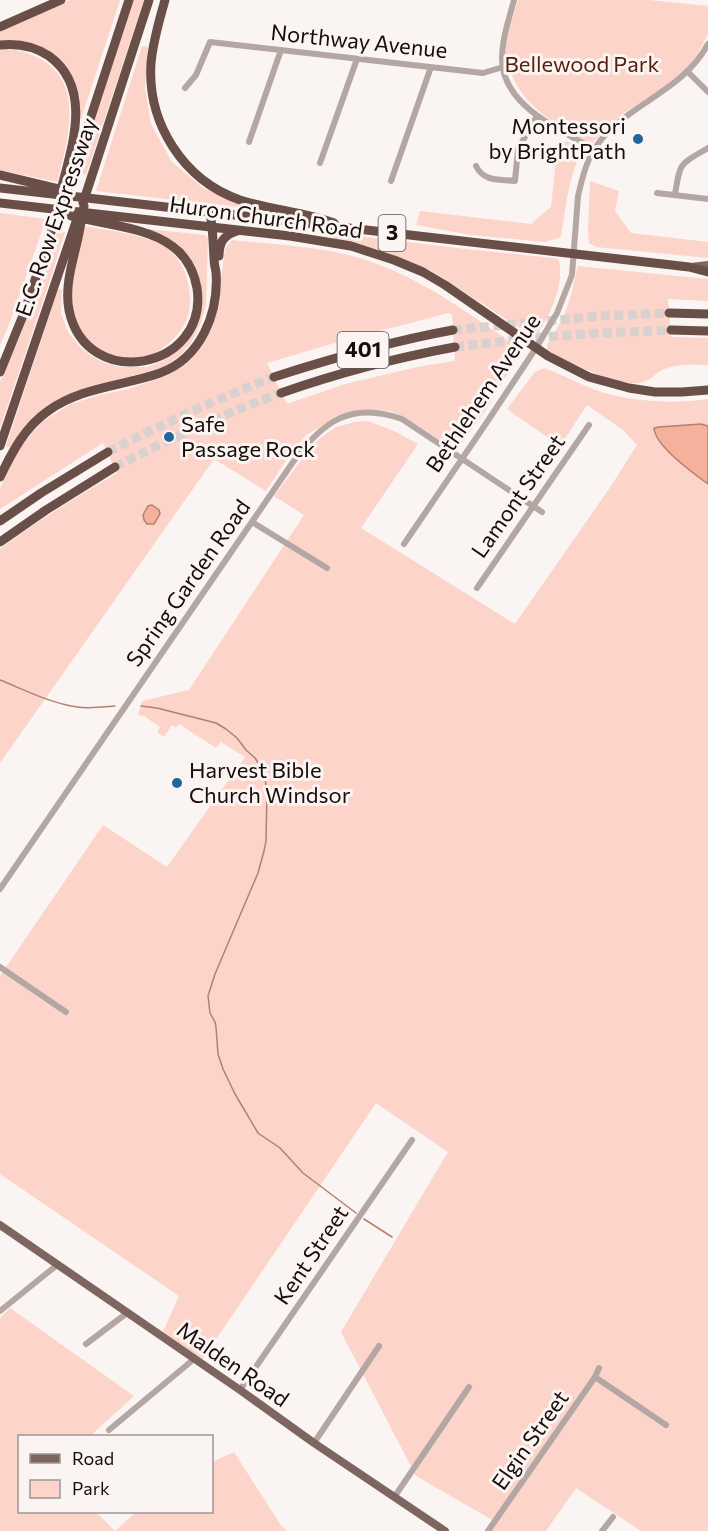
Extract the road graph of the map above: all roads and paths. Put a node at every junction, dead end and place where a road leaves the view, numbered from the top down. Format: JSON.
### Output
{"nodes":[{"id":1,"x":61,"y":0,"type":"edge"},
{"id":2,"x":129,"y":0,"type":"edge"},
{"id":3,"x":149,"y":0,"type":"edge"},
{"id":4,"x":165,"y":0,"type":"edge"},
{"id":5,"x":511,"y":1,"type":"edge"},
{"id":6,"x":0,"y":27,"type":"edge"},
{"id":7,"x":708,"y":44,"type":"edge"},
{"id":8,"x":0,"y":45,"type":"edge"},
{"id":9,"x":281,"y":50,"type":"junction"},
{"id":10,"x":357,"y":59,"type":"junction"},
{"id":11,"x":431,"y":67,"type":"junction"},
{"id":12,"x":503,"y":68,"type":"junction"},
{"id":13,"x":688,"y":72,"type":"junction"},
{"id":14,"x":185,"y":88,"type":"dead end"},
{"id":15,"x":708,"y":92,"type":"edge"},
{"id":16,"x":537,"y":116,"type":"junction"},
{"id":17,"x":249,"y":142,"type":"dead end"},
{"id":18,"x":708,"y":148,"type":"edge"},
{"id":19,"x":594,"y":149,"type":"junction"},
{"id":20,"x":320,"y":163,"type":"dead end"},
{"id":21,"x":476,"y":166,"type":"dead end"},
{"id":22,"x":0,"y":175,"type":"edge"},
{"id":23,"x":68,"y":177,"type":"junction"},
{"id":24,"x":391,"y":181,"type":"dead end"},
{"id":25,"x":0,"y":188,"type":"edge"},
{"id":26,"x":657,"y":193,"type":"dead end"},
{"id":27,"x":675,"y":195,"type":"junction"},
{"id":28,"x":95,"y":199,"type":"junction"},
{"id":29,"x":708,"y":199,"type":"edge"},
{"id":30,"x":0,"y":203,"type":"edge"},
{"id":31,"x":40,"y":207,"type":"junction"},
{"id":32,"x":210,"y":213,"type":"junction"},
{"id":33,"x":213,"y":227,"type":"junction"},
{"id":34,"x":351,"y":228,"type":"junction"},
{"id":35,"x":76,"y":231,"type":"junction"},
{"id":36,"x":240,"y":231,"type":"junction"},
{"id":37,"x":574,"y":254,"type":"junction"},
{"id":38,"x":708,"y":265,"type":"edge"},
{"id":39,"x":689,"y":267,"type":"junction"},
{"id":40,"x":708,"y":272,"type":"edge"},
{"id":41,"x":216,"y":273,"type":"junction"},
{"id":42,"x":669,"y":313,"type":"tunnel mouth"},
{"id":43,"x":708,"y":314,"type":"edge"},
{"id":44,"x":453,"y":330,"type":"tunnel mouth"},
{"id":45,"x":671,"y":330,"type":"tunnel mouth"},
{"id":46,"x":708,"y":332,"type":"edge"},
{"id":47,"x":454,"y":347,"type":"tunnel mouth"},
{"id":48,"x":536,"y":348,"type":"junction"},
{"id":49,"x":0,"y":372,"type":"edge"},
{"id":50,"x":274,"y":377,"type":"tunnel mouth"},
{"id":51,"x":708,"y":390,"type":"edge"},
{"id":52,"x":281,"y":393,"type":"tunnel mouth"},
{"id":53,"x":590,"y":425,"type":"dead end"},
{"id":54,"x":0,"y":446,"type":"edge"},
{"id":55,"x":108,"y":452,"type":"tunnel mouth"},
{"id":56,"x":462,"y":458,"type":"junction"},
{"id":57,"x":115,"y":467,"type":"tunnel mouth"},
{"id":58,"x":0,"y":477,"type":"edge"},
{"id":59,"x":534,"y":507,"type":"junction"},
{"id":60,"x":542,"y":512,"type":"dead end"},
{"id":61,"x":0,"y":522,"type":"edge"},
{"id":62,"x":252,"y":522,"type":"junction"},
{"id":63,"x":0,"y":542,"type":"edge"},
{"id":64,"x":404,"y":544,"type":"dead end"},
{"id":65,"x":327,"y":568,"type":"dead end"},
{"id":66,"x":477,"y":588,"type":"dead end"},
{"id":67,"x":0,"y":889,"type":"edge"},
{"id":68,"x":0,"y":967,"type":"edge"},
{"id":69,"x":66,"y":1012,"type":"dead end"},
{"id":70,"x":412,"y":1140,"type":"dead end"},
{"id":71,"x":0,"y":1225,"type":"edge"},
{"id":72,"x":57,"y":1265,"type":"junction"},
{"id":73,"x":0,"y":1311,"type":"edge"},
{"id":74,"x":127,"y":1313,"type":"junction"},
{"id":75,"x":86,"y":1344,"type":"dead end"},
{"id":76,"x":379,"y":1346,"type":"dead end"},
{"id":77,"x":194,"y":1359,"type":"junction"},
{"id":78,"x":599,"y":1368,"type":"dead end"},
{"id":79,"x":595,"y":1377,"type":"junction"},
{"id":80,"x":469,"y":1387,"type":"dead end"},
{"id":81,"x":240,"y":1390,"type":"junction"},
{"id":82,"x":666,"y":1425,"type":"dead end"},
{"id":83,"x":109,"y":1430,"type":"dead end"},
{"id":84,"x":314,"y":1443,"type":"junction"},
{"id":85,"x":395,"y":1496,"type":"junction"},
{"id":86,"x":613,"y":1517,"type":"dead end"},
{"id":87,"x":446,"y":1531,"type":"edge"},
{"id":88,"x":488,"y":1531,"type":"edge"},
{"id":89,"x":602,"y":1531,"type":"edge"}],
"edges":[{"from":1,"to":6,"type":"highway"},
{"from":2,"to":23,"type":"highway","name":"E.C. Row Expressway"},
{"from":3,"to":35,"type":"highway","name":"E.C. Row Expressway"},
{"from":4,"to":34,"type":"highway"},
{"from":5,"to":12,"type":"street"},
{"from":7,"to":13,"type":"street"},
{"from":8,"to":23,"type":"highway"},
{"from":9,"to":10,"type":"street","name":"Northway Avenue"},
{"from":9,"to":14,"type":"street","name":"Northway Avenue"},
{"from":9,"to":17,"type":"street"},
{"from":10,"to":11,"type":"street","name":"Northway Avenue"},
{"from":10,"to":20,"type":"street"},
{"from":11,"to":12,"type":"street","name":"Northway Avenue"},
{"from":11,"to":24,"type":"street"},
{"from":12,"to":16,"type":"street"},
{"from":13,"to":15,"type":"street"},
{"from":13,"to":19,"type":"street"},
{"from":16,"to":19,"type":"street"},
{"from":16,"to":21,"type":"street"},
{"from":18,"to":27,"type":"street"},
{"from":19,"to":37,"type":"street","name":"Bethlehem Avenue"},
{"from":22,"to":28,"type":"highway"},
{"from":23,"to":49,"type":"highway","name":"E.C. Row Expressway"},
{"from":25,"to":28,"type":"highway","name":"Huron Church Road","number":"3"},
{"from":26,"to":27,"type":"street"},
{"from":27,"to":29,"type":"street"},
{"from":28,"to":32,"type":"highway","name":"Huron Church Road","number":"3"},
{"from":30,"to":31,"type":"highway","name":"Huron Church Road","number":"3"},
{"from":31,"to":33,"type":"highway","name":"Huron Church Road","number":"3"},
{"from":31,"to":35,"type":"highway"},
{"from":32,"to":33,"type":"highway"},
{"from":32,"to":34,"type":"highway","name":"Huron Church Road","number":"3"},
{"from":33,"to":36,"type":"highway","name":"Huron Church Road","number":"3"},
{"from":33,"to":41,"type":"highway"},
{"from":34,"to":37,"type":"highway","name":"Huron Church Road","number":"3"},
{"from":35,"to":54,"type":"highway","name":"E.C. Row Expressway"},
{"from":36,"to":41,"type":"highway"},
{"from":36,"to":48,"type":"highway","name":"Huron Church Road","number":"3"},
{"from":37,"to":39,"type":"highway","name":"Huron Church Road","number":"3"},
{"from":37,"to":48,"type":"street","name":"Bethlehem Avenue"},
{"from":38,"to":39,"type":"main road","name":"Huron Church Road","number":"3"},
{"from":39,"to":40,"type":"highway"},
{"from":41,"to":58,"type":"highway"},
{"from":42,"to":43,"type":"highway"},
{"from":44,"to":50,"type":"highway","number":"401"},
{"from":45,"to":46,"type":"highway"},
{"from":47,"to":52,"type":"highway","number":"401"},
{"from":48,"to":51,"type":"highway","name":"Huron Church Road","number":"3"},
{"from":48,"to":56,"type":"street","name":"Bethlehem Avenue"},
{"from":53,"to":59,"type":"street","name":"Lamont Street"},
{"from":55,"to":61,"type":"highway"},
{"from":56,"to":59,"type":"street","name":"Spring Garden Road"},
{"from":56,"to":62,"type":"street","name":"Spring Garden Road"},
{"from":56,"to":64,"type":"street","name":"Bethlehem Avenue"},
{"from":57,"to":63,"type":"highway"},
{"from":59,"to":60,"type":"street","name":"Spring Garden Road"},
{"from":59,"to":66,"type":"street","name":"Lamont Street"},
{"from":62,"to":65,"type":"street"},
{"from":62,"to":67,"type":"street","name":"Spring Garden Road"},
{"from":68,"to":69,"type":"street"},
{"from":70,"to":81,"type":"street","name":"Kent Street"},
{"from":71,"to":72,"type":"main road","name":"Malden Road"},
{"from":72,"to":73,"type":"street"},
{"from":72,"to":74,"type":"main road","name":"Malden Road"},
{"from":74,"to":75,"type":"street"},
{"from":74,"to":77,"type":"main road","name":"Malden Road"},
{"from":76,"to":84,"type":"street"},
{"from":77,"to":81,"type":"main road","name":"Malden Road"},
{"from":77,"to":83,"type":"street"},
{"from":78,"to":79,"type":"street","name":"Elgin Street"},
{"from":79,"to":82,"type":"street"},
{"from":79,"to":88,"type":"street","name":"Elgin Street"},
{"from":80,"to":85,"type":"street"},
{"from":81,"to":84,"type":"main road","name":"Malden Road"},
{"from":84,"to":85,"type":"main road","name":"Malden Road"},
{"from":85,"to":87,"type":"main road","name":"Malden Road"},
{"from":86,"to":89,"type":"street"}]}
